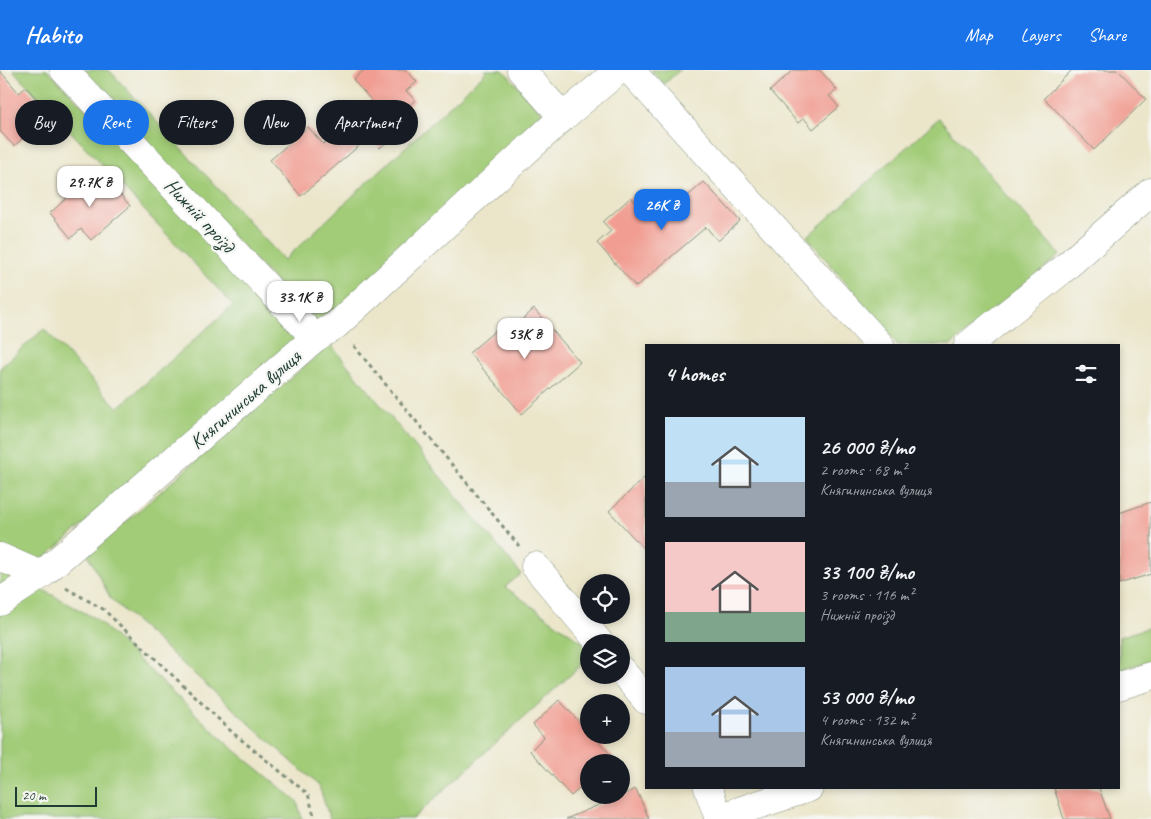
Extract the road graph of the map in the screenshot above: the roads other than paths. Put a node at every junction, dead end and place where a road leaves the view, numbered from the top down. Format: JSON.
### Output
{"nodes":[{"id":1,"x":64,"y":70,"type":"edge"},
{"id":2,"x":521,"y":70,"type":"edge"},
{"id":3,"x":619,"y":70,"type":"edge"},
{"id":4,"x":630,"y":70,"type":"edge"},
{"id":5,"x":562,"y":117,"type":"junction"},
{"id":6,"x":1151,"y":192,"type":"edge"},
{"id":7,"x":326,"y":332,"type":"junction"},
{"id":8,"x":879,"y":344,"type":"edge"},
{"id":9,"x":969,"y":344,"type":"edge"},
{"id":10,"x":0,"y":557,"type":"edge"},
{"id":11,"x":535,"y":566,"type":"road end"},
{"id":12,"x":41,"y":575,"type":"junction"},
{"id":13,"x":0,"y":602,"type":"edge"},
{"id":14,"x":592,"y":634,"type":"edge"},
{"id":15,"x":1151,"y":676,"type":"edge"},
{"id":16,"x":630,"y":681,"type":"edge"},
{"id":17,"x":1120,"y":686,"type":"edge"},
{"id":18,"x":645,"y":699,"type":"edge"},
{"id":19,"x":708,"y":789,"type":"edge"},
{"id":20,"x":807,"y":789,"type":"edge"},
{"id":21,"x":718,"y":818,"type":"edge"}],
"edges":[{"from":1,"to":7,"type":"street","name":"Нижній проїзд"},
{"from":2,"to":5,"type":"street"},
{"from":3,"to":5,"type":"street","name":"Княгининська вулиця"},
{"from":4,"to":8,"type":"street"},
{"from":5,"to":7,"type":"street","name":"Княгининська вулиця"},
{"from":6,"to":9,"type":"street"},
{"from":7,"to":12,"type":"street","name":"Княгининська вулиця"},
{"from":10,"to":12,"type":"street"},
{"from":11,"to":14,"type":"street"},
{"from":12,"to":13,"type":"street","name":"Княгининська вулиця"},
{"from":15,"to":17,"type":"street"},
{"from":16,"to":18,"type":"street"},
{"from":19,"to":21,"type":"street"},
{"from":20,"to":21,"type":"street"}]}
